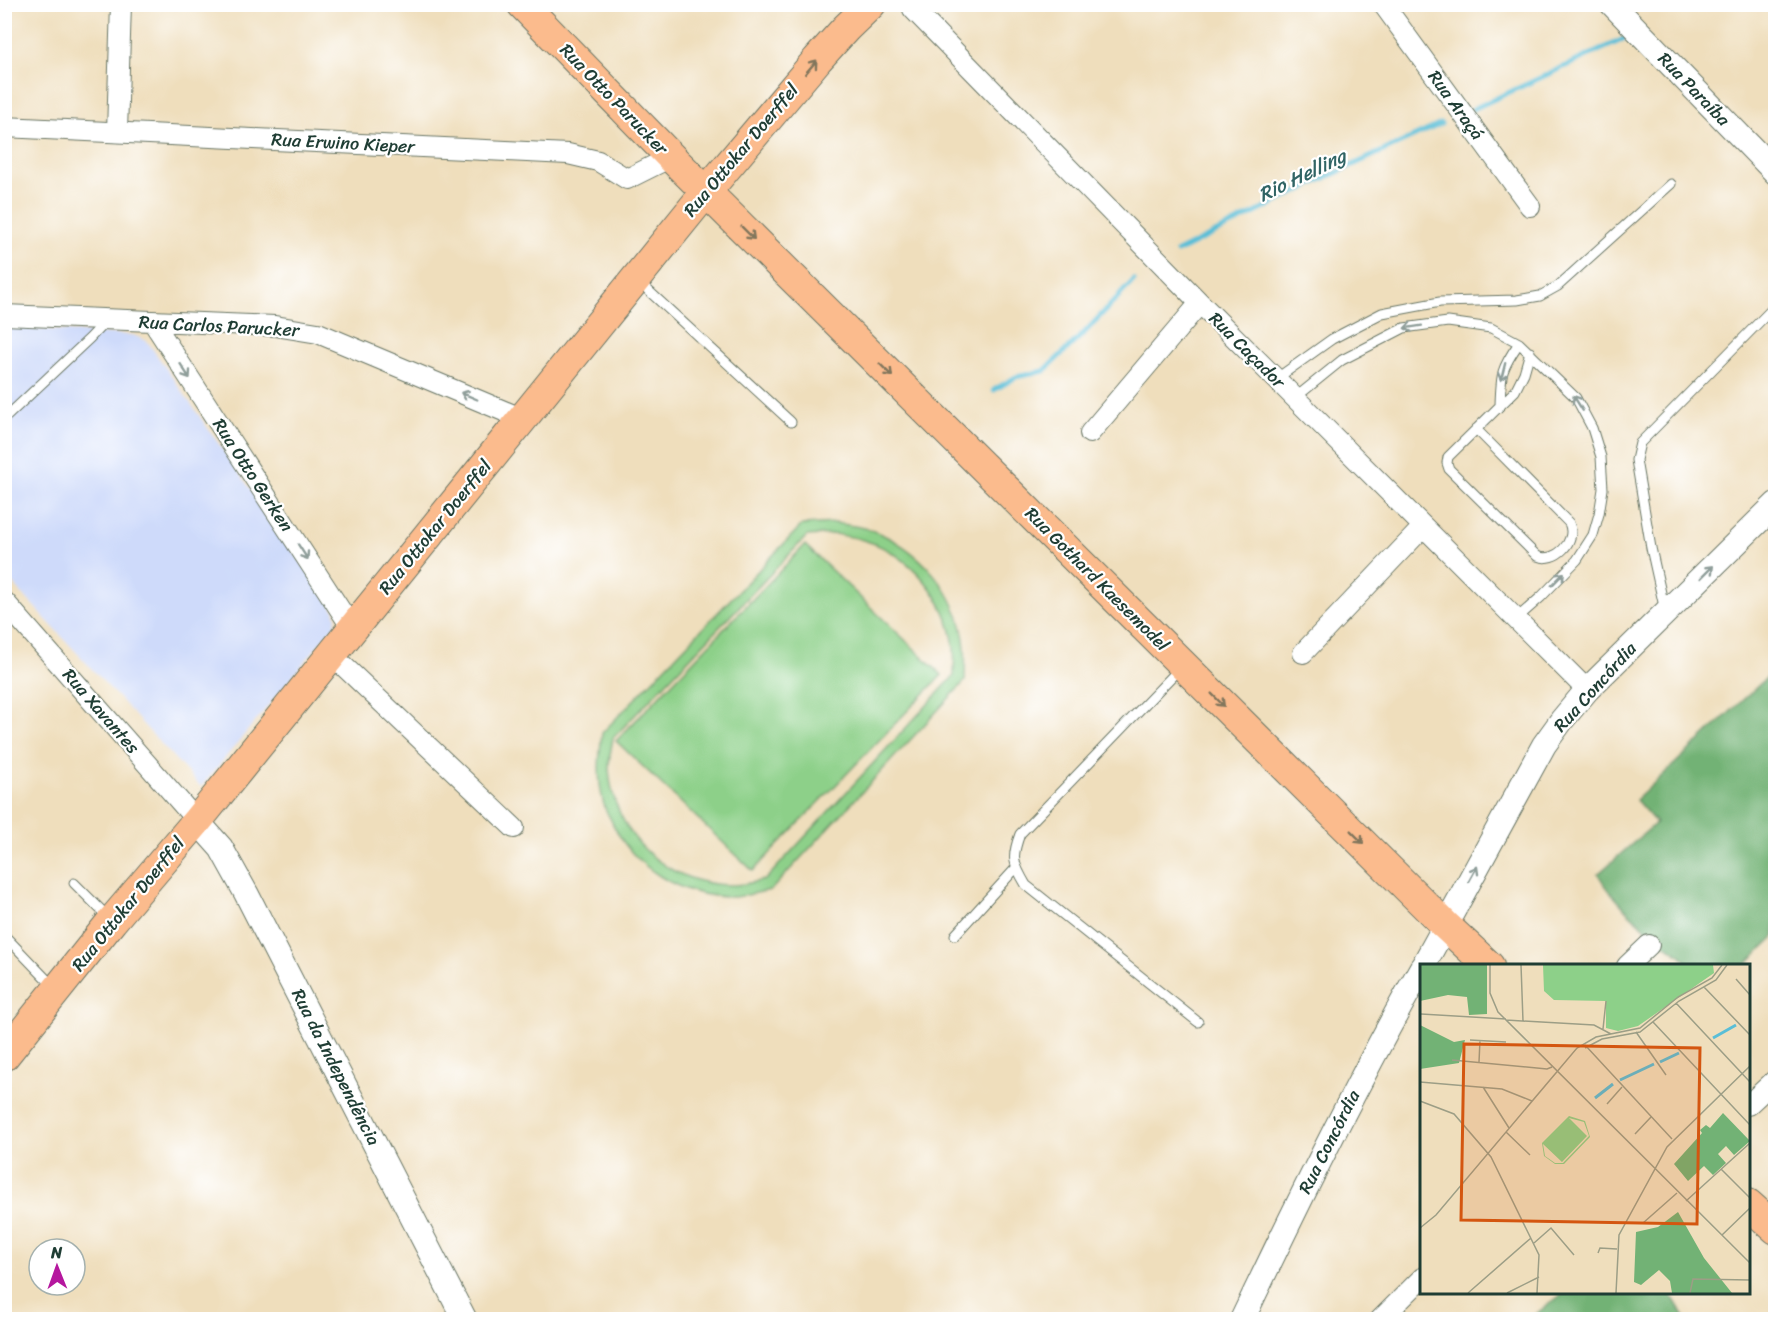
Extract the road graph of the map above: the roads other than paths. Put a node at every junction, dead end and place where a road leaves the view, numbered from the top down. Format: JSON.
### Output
{"nodes":[{"id":1,"x":522,"y":4,"type":"edge"},
{"id":2,"x":871,"y":4,"type":"edge"},
{"id":3,"x":1383,"y":4,"type":"edge"},
{"id":4,"x":1612,"y":4,"type":"edge"},
{"id":5,"x":915,"y":6,"type":"edge"},
{"id":6,"x":120,"y":13,"type":"edge"},
{"id":7,"x":4,"y":127,"type":"edge"},
{"id":8,"x":117,"y":132,"type":"junction"},
{"id":9,"x":671,"y":157,"type":"junction"},
{"id":10,"x":1776,"y":173,"type":"edge"},
{"id":11,"x":1671,"y":184,"type":"dead end"},
{"id":12,"x":706,"y":192,"type":"junction"},
{"id":13,"x":1530,"y":206,"type":"dead end"},
{"id":14,"x":672,"y":234,"type":"junction"},
{"id":15,"x":635,"y":279,"type":"junction"},
{"id":16,"x":1200,"y":303,"type":"junction"},
{"id":17,"x":1776,"y":305,"type":"edge"},
{"id":18,"x":4,"y":315,"type":"edge"},
{"id":19,"x":107,"y":320,"type":"junction"},
{"id":20,"x":153,"y":322,"type":"junction"},
{"id":21,"x":1519,"y":343,"type":"junction"},
{"id":22,"x":1530,"y":352,"type":"junction"},
{"id":23,"x":1276,"y":379,"type":"junction"},
{"id":24,"x":1295,"y":398,"type":"junction"},
{"id":25,"x":1500,"y":405,"type":"junction"},
{"id":26,"x":4,"y":419,"type":"edge"},
{"id":27,"x":523,"y":419,"type":"junction"},
{"id":28,"x":790,"y":422,"type":"dead end"},
{"id":29,"x":1476,"y":429,"type":"junction"},
{"id":30,"x":1090,"y":433,"type":"dead end"},
{"id":31,"x":1776,"y":504,"type":"edge"},
{"id":32,"x":1423,"y":527,"type":"junction"},
{"id":33,"x":4,"y":601,"type":"edge"},
{"id":34,"x":1665,"y":613,"type":"junction"},
{"id":35,"x":1516,"y":619,"type":"junction"},
{"id":36,"x":352,"y":628,"type":"junction"},
{"id":37,"x":1303,"y":653,"type":"dead end"},
{"id":38,"x":331,"y":654,"type":"junction"},
{"id":39,"x":1183,"y":665,"type":"junction"},
{"id":40,"x":1587,"y":690,"type":"junction"},
{"id":41,"x":197,"y":821,"type":"junction"},
{"id":42,"x":514,"y":828,"type":"dead end"},
{"id":43,"x":1016,"y":868,"type":"junction"},
{"id":44,"x":74,"y":884,"type":"dead end"},
{"id":45,"x":112,"y":921,"type":"junction"},
{"id":46,"x":1445,"y":925,"type":"junction"},
{"id":47,"x":4,"y":935,"type":"edge"},
{"id":48,"x":955,"y":935,"type":"dead end"},
{"id":49,"x":1649,"y":945,"type":"dead end"},
{"id":50,"x":1423,"y":964,"type":"edge"},
{"id":51,"x":1487,"y":964,"type":"edge"},
{"id":52,"x":1629,"y":964,"type":"edge"},
{"id":53,"x":1420,"y":970,"type":"edge"},
{"id":54,"x":57,"y":991,"type":"junction"},
{"id":55,"x":1198,"y":1022,"type":"dead end"},
{"id":56,"x":4,"y":1056,"type":"edge"},
{"id":57,"x":1776,"y":1079,"type":"edge"},
{"id":58,"x":1750,"y":1104,"type":"edge"},
{"id":59,"x":1750,"y":1205,"type":"edge"},
{"id":60,"x":1776,"y":1229,"type":"edge"},
{"id":61,"x":1420,"y":1280,"type":"edge"},
{"id":62,"x":465,"y":1320,"type":"edge"},
{"id":63,"x":1242,"y":1320,"type":"edge"},
{"id":64,"x":1380,"y":1320,"type":"edge"}],
"edges":[{"from":1,"to":9,"type":"main road","name":"Rua Otto Parucker"},
{"from":12,"to":2,"type":"main road","name":"Rua Ottokar Doerffel","one_way":true},
{"from":3,"to":13,"type":"street","name":"Rua Araçá"},
{"from":4,"to":10,"type":"street","name":"Rua Paraíba"},
{"from":5,"to":16,"type":"street","name":"Rua Caçador"},
{"from":6,"to":8,"type":"street"},
{"from":7,"to":8,"type":"street","name":"Rua Erwino Kieper"},
{"from":8,"to":9,"type":"street","name":"Rua Erwino Kieper"},
{"from":9,"to":12,"type":"main road","name":"Rua Otto Parucker"},
{"from":9,"to":14,"type":"main road"},
{"from":11,"to":23,"type":"lane"},
{"from":12,"to":14,"type":"main road","name":"Rua Ottokar Doerffel"},
{"from":12,"to":39,"type":"main road","name":"Rua Gothard Kaesemodel","one_way":true},
{"from":14,"to":15,"type":"main road","name":"Rua Ottokar Doerffel"},
{"from":15,"to":27,"type":"main road","name":"Rua Ottokar Doerffel"},
{"from":15,"to":28,"type":"lane"},
{"from":16,"to":23,"type":"street","name":"Rua Caçador"},
{"from":16,"to":30,"type":"street"},
{"from":17,"to":34,"type":"lane"},
{"from":18,"to":19,"type":"street","name":"Rua Carlos Parucker"},
{"from":19,"to":20,"type":"street","name":"Rua Carlos Parucker"},
{"from":19,"to":26,"type":"lane"},
{"from":27,"to":20,"type":"street","name":"Rua Carlos Parucker","one_way":true},
{"from":20,"to":36,"type":"street","name":"Rua Otto Gerken","one_way":true},
{"from":21,"to":22,"type":"lane"},
{"from":21,"to":24,"type":"lane","one_way":true},
{"from":21,"to":25,"type":"lane","one_way":true},
{"from":22,"to":25,"type":"lane"},
{"from":35,"to":22,"type":"lane","one_way":true},
{"from":23,"to":24,"type":"street","name":"Rua Caçador"},
{"from":24,"to":32,"type":"street","name":"Rua Caçador"},
{"from":25,"to":29,"type":"lane"},
{"from":27,"to":36,"type":"main road","name":"Rua Ottokar Doerffel"},
{"from":29,"to":29,"type":"lane"},
{"from":34,"to":31,"type":"street","name":"Rua Concórdia","one_way":true},
{"from":32,"to":35,"type":"street","name":"Rua Caçador"},
{"from":32,"to":37,"type":"street"},
{"from":33,"to":41,"type":"street","name":"Rua Xavantes"},
{"from":34,"to":40,"type":"street","name":"Rua Concórdia"},
{"from":35,"to":40,"type":"street","name":"Rua Caçador"},
{"from":36,"to":38,"type":"main road","name":"Rua Ottokar Doerffel"},
{"from":38,"to":41,"type":"main road","name":"Rua Ottokar Doerffel"},
{"from":38,"to":42,"type":"street"},
{"from":39,"to":43,"type":"lane"},
{"from":39,"to":46,"type":"main road","name":"Rua Gothard Kaesemodel","one_way":true},
{"from":46,"to":40,"type":"street","name":"Rua Concórdia","one_way":true},
{"from":41,"to":45,"type":"main road","name":"Rua Ottokar Doerffel"},
{"from":41,"to":62,"type":"street","name":"Rua da Independência"},
{"from":43,"to":48,"type":"lane"},
{"from":43,"to":55,"type":"lane"},
{"from":44,"to":45,"type":"lane"},
{"from":45,"to":54,"type":"main road","name":"Rua Ottokar Doerffel"},
{"from":46,"to":50,"type":"street","name":"Rua Concórdia"},
{"from":46,"to":51,"type":"main road","name":"Rua Gothard Kaesemodel"},
{"from":47,"to":54,"type":"lane"},
{"from":49,"to":52,"type":"street"},
{"from":53,"to":63,"type":"street","name":"Rua Concórdia"},
{"from":54,"to":56,"type":"main road","name":"Rua Ottokar Doerffel"},
{"from":57,"to":58,"type":"street"},
{"from":59,"to":60,"type":"main road"},
{"from":61,"to":64,"type":"street"}]}
